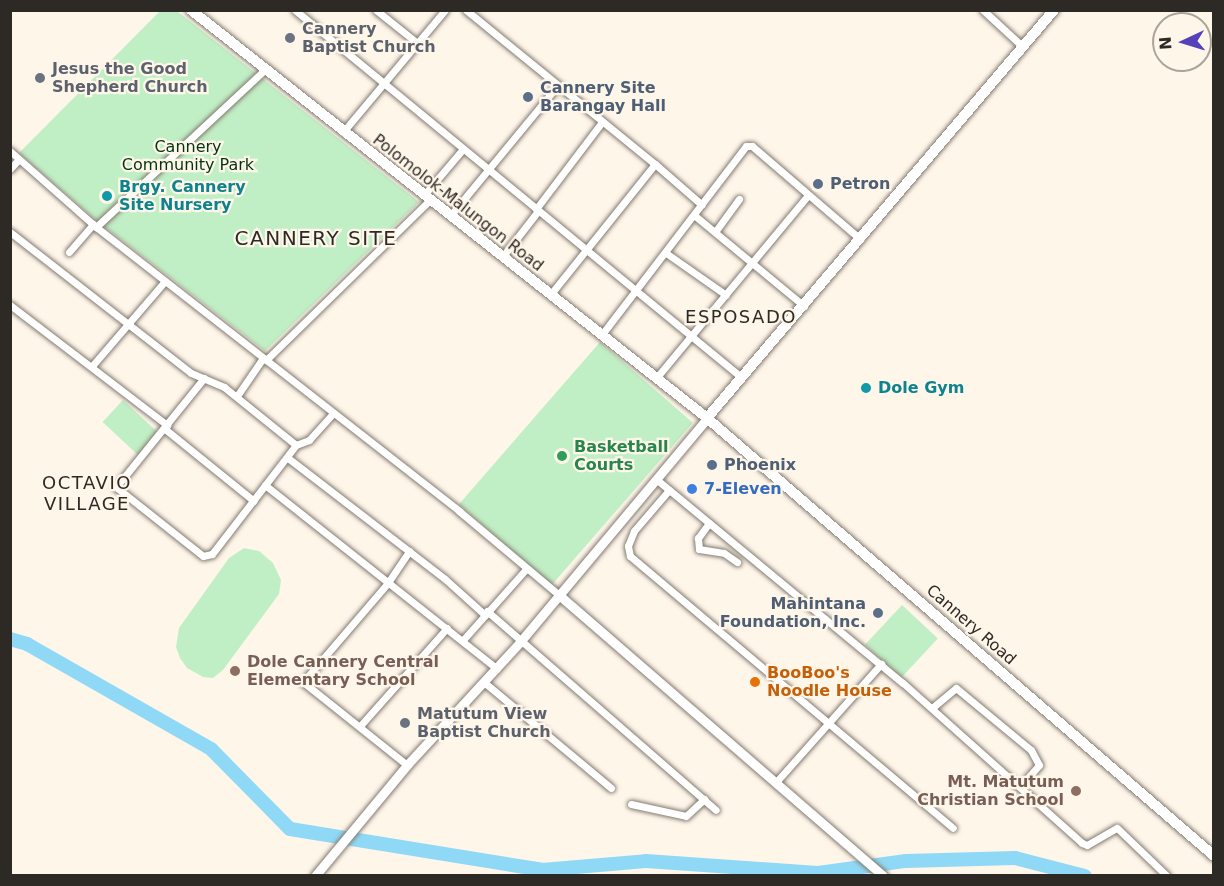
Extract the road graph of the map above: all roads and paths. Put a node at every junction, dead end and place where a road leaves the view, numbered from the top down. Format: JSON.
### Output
{"nodes":[{"id":1,"x":191,"y":10,"type":"edge"},
{"id":2,"x":295,"y":10,"type":"edge"},
{"id":3,"x":376,"y":10,"type":"edge"},
{"id":4,"x":445,"y":10,"type":"edge"},
{"id":5,"x":466,"y":10,"type":"edge"},
{"id":6,"x":983,"y":10,"type":"edge"},
{"id":7,"x":1053,"y":10,"type":"edge"},
{"id":8,"x":416,"y":42,"type":"junction"},
{"id":9,"x":1022,"y":46,"type":"junction"},
{"id":10,"x":263,"y":71,"type":"junction"},
{"id":11,"x":381,"y":84,"type":"junction"},
{"id":12,"x":557,"y":86,"type":"junction"},
{"id":13,"x":602,"y":122,"type":"junction"},
{"id":14,"x":343,"y":132,"type":"junction"},
{"id":15,"x":462,"y":150,"type":"junction"},
{"id":16,"x":10,"y":151,"type":"edge"},
{"id":17,"x":19,"y":159,"type":"junction"},
{"id":18,"x":655,"y":164,"type":"junction"},
{"id":19,"x":10,"y":169,"type":"edge"},
{"id":20,"x":487,"y":170,"type":"junction"},
{"id":21,"x":808,"y":195,"type":"junction"},
{"id":22,"x":427,"y":198,"type":"junction"},
{"id":23,"x":739,"y":199,"type":"dead end"},
{"id":24,"x":702,"y":205,"type":"junction"},
{"id":25,"x":537,"y":210,"type":"junction"},
{"id":26,"x":694,"y":215,"type":"junction"},
{"id":27,"x":450,"y":216,"type":"junction"},
{"id":28,"x":94,"y":225,"type":"junction"},
{"id":29,"x":10,"y":232,"type":"edge"},
{"id":30,"x":715,"y":232,"type":"junction"},
{"id":31,"x":861,"y":239,"type":"junction"},
{"id":32,"x":586,"y":250,"type":"junction"},
{"id":33,"x":69,"y":252,"type":"dead end"},
{"id":34,"x":666,"y":253,"type":"junction"},
{"id":35,"x":502,"y":256,"type":"junction"},
{"id":36,"x":752,"y":263,"type":"junction"},
{"id":37,"x":165,"y":281,"type":"junction"},
{"id":38,"x":636,"y":292,"type":"junction"},
{"id":39,"x":551,"y":294,"type":"junction"},
{"id":40,"x":726,"y":295,"type":"junction"},
{"id":41,"x":10,"y":305,"type":"edge"},
{"id":42,"x":804,"y":306,"type":"junction"},
{"id":43,"x":128,"y":324,"type":"junction"},
{"id":44,"x":603,"y":333,"type":"junction"},
{"id":45,"x":692,"y":336,"type":"junction"},
{"id":46,"x":264,"y":359,"type":"junction"},
{"id":47,"x":92,"y":366,"type":"junction"},
{"id":48,"x":657,"y":377,"type":"junction"},
{"id":49,"x":741,"y":377,"type":"junction"},
{"id":50,"x":204,"y":378,"type":"junction"},
{"id":51,"x":237,"y":396,"type":"junction"},
{"id":52,"x":333,"y":413,"type":"junction"},
{"id":53,"x":707,"y":418,"type":"junction"},
{"id":54,"x":166,"y":427,"type":"junction"},
{"id":55,"x":296,"y":445,"type":"junction"},
{"id":56,"x":288,"y":458,"type":"junction"},
{"id":57,"x":657,"y":479,"type":"junction"},
{"id":58,"x":266,"y":485,"type":"junction"},
{"id":59,"x":669,"y":490,"type":"junction"},
{"id":60,"x":254,"y":501,"type":"junction"},
{"id":61,"x":709,"y":523,"type":"junction"},
{"id":62,"x":409,"y":551,"type":"junction"},
{"id":63,"x":737,"y":562,"type":"dead end"},
{"id":64,"x":527,"y":568,"type":"junction"},
{"id":65,"x":387,"y":584,"type":"junction"},
{"id":66,"x":559,"y":595,"type":"junction"},
{"id":67,"x":486,"y":613,"type":"junction"},
{"id":68,"x":447,"y":628,"type":"junction"},
{"id":69,"x":463,"y":640,"type":"junction"},
{"id":70,"x":520,"y":642,"type":"junction"},
{"id":71,"x":881,"y":664,"type":"junction"},
{"id":72,"x":497,"y":669,"type":"junction"},
{"id":73,"x":485,"y":683,"type":"junction"},
{"id":74,"x":932,"y":708,"type":"junction"},
{"id":75,"x":829,"y":722,"type":"junction"},
{"id":76,"x":360,"y":726,"type":"junction"},
{"id":77,"x":407,"y":765,"type":"junction"},
{"id":78,"x":777,"y":781,"type":"junction"},
{"id":79,"x":1020,"y":787,"type":"junction"},
{"id":80,"x":610,"y":788,"type":"dead end"},
{"id":81,"x":704,"y":799,"type":"junction"},
{"id":82,"x":631,"y":804,"type":"dead end"},
{"id":83,"x":716,"y":810,"type":"dead end"},
{"id":84,"x":953,"y":828,"type":"dead end"},
{"id":85,"x":1214,"y":856,"type":"edge"},
{"id":86,"x":315,"y":876,"type":"edge"},
{"id":87,"x":883,"y":876,"type":"edge"},
{"id":88,"x":1167,"y":876,"type":"edge"}],
"edges":[{"from":1,"to":10,"type":"main road","name":"Polomolok-Malungon Road"},
{"from":2,"to":11,"type":"street"},
{"from":3,"to":8,"type":"street"},
{"from":4,"to":8,"type":"street"},
{"from":5,"to":12,"type":"street"},
{"from":6,"to":9,"type":"street"},
{"from":7,"to":9,"type":"main road"},
{"from":8,"to":11,"type":"street"},
{"from":9,"to":31,"type":"main road"},
{"from":10,"to":14,"type":"main road","name":"Polomolok-Malungon Road"},
{"from":10,"to":28,"type":"street"},
{"from":11,"to":14,"type":"street"},
{"from":11,"to":15,"type":"street"},
{"from":12,"to":13,"type":"street"},
{"from":12,"to":20,"type":"street"},
{"from":13,"to":18,"type":"street"},
{"from":13,"to":25,"type":"street"},
{"from":14,"to":22,"type":"main road","name":"Polomolok-Malungon Road"},
{"from":15,"to":20,"type":"street"},
{"from":15,"to":22,"type":"street"},
{"from":16,"to":17,"type":"street"},
{"from":17,"to":19,"type":"street"},
{"from":17,"to":28,"type":"street"},
{"from":18,"to":24,"type":"street"},
{"from":18,"to":32,"type":"street"},
{"from":20,"to":25,"type":"street"},
{"from":20,"to":27,"type":"street"},
{"from":21,"to":24,"type":"street"},
{"from":21,"to":31,"type":"street"},
{"from":21,"to":36,"type":"street"},
{"from":22,"to":27,"type":"main road","name":"Polomolok-Malungon Road"},
{"from":22,"to":46,"type":"street"},
{"from":23,"to":30,"type":"street"},
{"from":24,"to":26,"type":"street"},
{"from":25,"to":32,"type":"street"},
{"from":25,"to":35,"type":"street"},
{"from":26,"to":30,"type":"street"},
{"from":26,"to":34,"type":"street"},
{"from":27,"to":35,"type":"main road","name":"Polomolok-Malungon Road"},
{"from":28,"to":33,"type":"street"},
{"from":28,"to":37,"type":"street"},
{"from":29,"to":43,"type":"street"},
{"from":30,"to":36,"type":"street"},
{"from":31,"to":42,"type":"main road"},
{"from":32,"to":38,"type":"street"},
{"from":32,"to":39,"type":"street"},
{"from":34,"to":38,"type":"street"},
{"from":34,"to":40,"type":"street"},
{"from":35,"to":39,"type":"main road","name":"Polomolok-Malungon Road"},
{"from":36,"to":40,"type":"street"},
{"from":36,"to":42,"type":"street"},
{"from":37,"to":43,"type":"street"},
{"from":37,"to":46,"type":"street"},
{"from":38,"to":44,"type":"street"},
{"from":38,"to":45,"type":"street"},
{"from":39,"to":44,"type":"main road","name":"Polomolok-Malungon Road"},
{"from":40,"to":45,"type":"street"},
{"from":41,"to":47,"type":"street"},
{"from":42,"to":49,"type":"main road"},
{"from":43,"to":47,"type":"street"},
{"from":43,"to":50,"type":"street"},
{"from":44,"to":48,"type":"main road","name":"Polomolok-Malungon Road"},
{"from":45,"to":48,"type":"street"},
{"from":45,"to":49,"type":"street"},
{"from":46,"to":51,"type":"street"},
{"from":46,"to":52,"type":"street"},
{"from":47,"to":54,"type":"street"},
{"from":48,"to":53,"type":"main road","name":"Polomolok-Malungon Road"},
{"from":49,"to":53,"type":"main road"},
{"from":50,"to":51,"type":"street"},
{"from":50,"to":54,"type":"street"},
{"from":51,"to":55,"type":"street"},
{"from":52,"to":55,"type":"street"},
{"from":52,"to":64,"type":"street"},
{"from":53,"to":57,"type":"street"},
{"from":53,"to":85,"type":"main road","name":"Cannery Road"},
{"from":54,"to":60,"type":"street"},
{"from":54,"to":60,"type":"street"},
{"from":55,"to":56,"type":"street"},
{"from":56,"to":58,"type":"street"},
{"from":56,"to":62,"type":"street"},
{"from":57,"to":59,"type":"street"},
{"from":57,"to":66,"type":"street"},
{"from":58,"to":60,"type":"street"},
{"from":58,"to":65,"type":"street"},
{"from":59,"to":61,"type":"street"},
{"from":59,"to":75,"type":"street"},
{"from":61,"to":63,"type":"street"},
{"from":61,"to":71,"type":"street"},
{"from":62,"to":65,"type":"street"},
{"from":62,"to":67,"type":"street"},
{"from":64,"to":66,"type":"street"},
{"from":64,"to":67,"type":"street"},
{"from":65,"to":68,"type":"street"},
{"from":65,"to":76,"type":"street"},
{"from":66,"to":70,"type":"street"},
{"from":66,"to":78,"type":"street"},
{"from":67,"to":69,"type":"street"},
{"from":67,"to":70,"type":"street"},
{"from":68,"to":69,"type":"street"},
{"from":68,"to":76,"type":"street"},
{"from":69,"to":72,"type":"street"},
{"from":70,"to":72,"type":"street"},
{"from":70,"to":81,"type":"street"},
{"from":71,"to":74,"type":"street"},
{"from":71,"to":75,"type":"street"},
{"from":72,"to":73,"type":"street"},
{"from":73,"to":77,"type":"street"},
{"from":73,"to":80,"type":"street"},
{"from":74,"to":79,"type":"street"},
{"from":74,"to":79,"type":"street"},
{"from":75,"to":78,"type":"street"},
{"from":75,"to":84,"type":"street"},
{"from":76,"to":77,"type":"street"},
{"from":77,"to":86,"type":"street"},
{"from":78,"to":87,"type":"street"},
{"from":79,"to":88,"type":"street"},
{"from":81,"to":82,"type":"street"},
{"from":81,"to":83,"type":"street"}]}
